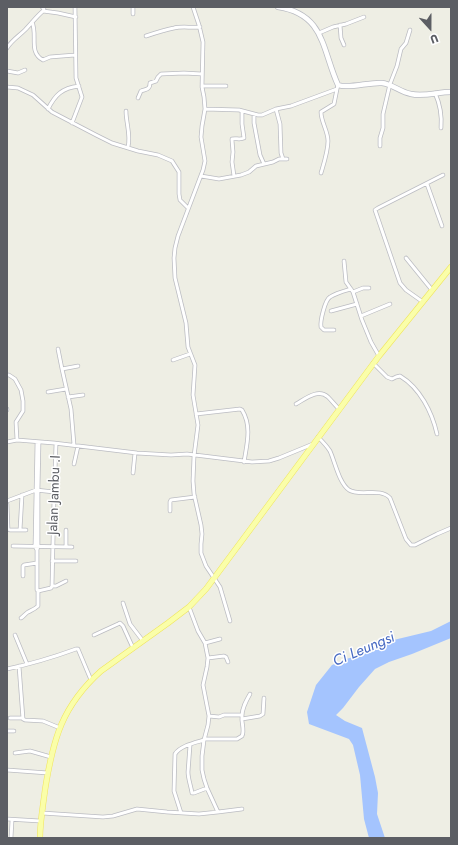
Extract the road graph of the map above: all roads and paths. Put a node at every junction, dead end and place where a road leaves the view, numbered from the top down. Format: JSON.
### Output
{"nodes":[{"id":1,"x":42,"y":7,"type":"edge"},
{"id":2,"x":75,"y":7,"type":"edge"},
{"id":3,"x":133,"y":7,"type":"edge"},
{"id":4,"x":193,"y":7,"type":"edge"},
{"id":5,"x":278,"y":7,"type":"edge"},
{"id":6,"x":295,"y":9,"type":"edge"},
{"id":7,"x":43,"y":11,"type":"junction"},
{"id":8,"x":133,"y":14,"type":"dead end"},
{"id":9,"x":76,"y":17,"type":"junction"},
{"id":10,"x":364,"y":17,"type":"dead end"},
{"id":11,"x":32,"y":22,"type":"junction"},
{"id":12,"x":340,"y":26,"type":"junction"},
{"id":13,"x":200,"y":27,"type":"junction"},
{"id":14,"x":410,"y":30,"type":"dead end"},
{"id":15,"x":319,"y":33,"type":"junction"},
{"id":16,"x":146,"y":36,"type":"dead end"},
{"id":17,"x":344,"y":45,"type":"dead end"},
{"id":18,"x":7,"y":48,"type":"edge"},
{"id":19,"x":75,"y":55,"type":"junction"},
{"id":20,"x":26,"y":70,"type":"dead end"},
{"id":21,"x":7,"y":71,"type":"edge"},
{"id":22,"x":202,"y":74,"type":"junction"},
{"id":23,"x":390,"y":84,"type":"junction"},
{"id":24,"x":7,"y":86,"type":"edge"},
{"id":25,"x":79,"y":86,"type":"junction"},
{"id":26,"x":202,"y":86,"type":"junction"},
{"id":27,"x":226,"y":86,"type":"dead end"},
{"id":28,"x":338,"y":87,"type":"junction"},
{"id":29,"x":451,"y":92,"type":"edge"},
{"id":30,"x":435,"y":93,"type":"junction"},
{"id":31,"x":138,"y":98,"type":"dead end"},
{"id":32,"x":48,"y":109,"type":"junction"},
{"id":33,"x":205,"y":109,"type":"junction"},
{"id":34,"x":276,"y":109,"type":"junction"},
{"id":35,"x":126,"y":111,"type":"dead end"},
{"id":36,"x":242,"y":111,"type":"junction"},
{"id":37,"x":254,"y":114,"type":"junction"},
{"id":38,"x":72,"y":123,"type":"junction"},
{"id":39,"x":442,"y":128,"type":"dead end"},
{"id":40,"x":380,"y":146,"type":"dead end"},
{"id":41,"x":128,"y":147,"type":"junction"},
{"id":42,"x":264,"y":164,"type":"junction"},
{"id":43,"x":321,"y":173,"type":"dead end"},
{"id":44,"x":200,"y":176,"type":"junction"},
{"id":45,"x":234,"y":176,"type":"junction"},
{"id":46,"x":443,"y":176,"type":"dead end"},
{"id":47,"x":427,"y":184,"type":"junction"},
{"id":48,"x":188,"y":208,"type":"junction"},
{"id":49,"x":442,"y":226,"type":"dead end"},
{"id":50,"x":406,"y":258,"type":"dead end"},
{"id":51,"x":344,"y":262,"type":"dead end"},
{"id":52,"x":451,"y":267,"type":"edge"},
{"id":53,"x":370,"y":288,"type":"dead end"},
{"id":54,"x":352,"y":290,"type":"junction"},
{"id":55,"x":432,"y":290,"type":"junction"},
{"id":56,"x":423,"y":302,"type":"junction"},
{"id":57,"x":357,"y":304,"type":"junction"},
{"id":58,"x":390,"y":304,"type":"dead end"},
{"id":59,"x":331,"y":311,"type":"dead end"},
{"id":60,"x":361,"y":316,"type":"junction"},
{"id":61,"x":334,"y":330,"type":"dead end"},
{"id":62,"x":58,"y":348,"type":"dead end"},
{"id":63,"x":190,"y":354,"type":"junction"},
{"id":64,"x":379,"y":356,"type":"junction"},
{"id":65,"x":173,"y":360,"type":"dead end"},
{"id":66,"x":373,"y":363,"type":"junction"},
{"id":67,"x":78,"y":366,"type":"dead end"},
{"id":68,"x":62,"y":369,"type":"junction"},
{"id":69,"x":7,"y":375,"type":"edge"},
{"id":70,"x":66,"y":389,"type":"junction"},
{"id":71,"x":48,"y":392,"type":"dead end"},
{"id":72,"x":83,"y":396,"type":"dead end"},
{"id":73,"x":68,"y":397,"type":"junction"},
{"id":74,"x":296,"y":404,"type":"dead end"},
{"id":75,"x":339,"y":409,"type":"junction"},
{"id":76,"x":196,"y":414,"type":"junction"},
{"id":77,"x":437,"y":434,"type":"dead end"},
{"id":78,"x":318,"y":437,"type":"junction"},
{"id":79,"x":17,"y":440,"type":"junction"},
{"id":80,"x":7,"y":442,"type":"edge"},
{"id":81,"x":38,"y":442,"type":"junction"},
{"id":82,"x":56,"y":444,"type":"junction"},
{"id":83,"x":313,"y":444,"type":"junction"},
{"id":84,"x":76,"y":446,"type":"junction"},
{"id":85,"x":135,"y":453,"type":"junction"},
{"id":86,"x":194,"y":456,"type":"junction"},
{"id":87,"x":244,"y":462,"type":"junction"},
{"id":88,"x":74,"y":464,"type":"dead end"},
{"id":89,"x":133,"y":473,"type":"dead end"},
{"id":90,"x":37,"y":490,"type":"junction"},
{"id":91,"x":54,"y":492,"type":"junction"},
{"id":92,"x":22,"y":495,"type":"junction"},
{"id":93,"x":195,"y":497,"type":"junction"},
{"id":94,"x":7,"y":503,"type":"edge"},
{"id":95,"x":170,"y":511,"type":"dead end"},
{"id":96,"x":451,"y":528,"type":"edge"},
{"id":97,"x":20,"y":530,"type":"junction"},
{"id":98,"x":26,"y":530,"type":"dead end"},
{"id":99,"x":66,"y":530,"type":"dead end"},
{"id":100,"x":13,"y":546,"type":"dead end"},
{"id":101,"x":53,"y":546,"type":"junction"},
{"id":102,"x":66,"y":546,"type":"junction"},
{"id":103,"x":37,"y":547,"type":"junction"},
{"id":104,"x":72,"y":547,"type":"dead end"},
{"id":105,"x":52,"y":561,"type":"junction"},
{"id":106,"x":76,"y":561,"type":"dead end"},
{"id":107,"x":37,"y":563,"type":"junction"},
{"id":108,"x":23,"y":576,"type":"dead end"},
{"id":109,"x":214,"y":578,"type":"junction"},
{"id":110,"x":66,"y":581,"type":"dead end"},
{"id":111,"x":52,"y":586,"type":"junction"},
{"id":112,"x":38,"y":591,"type":"junction"},
{"id":113,"x":122,"y":603,"type":"dead end"},
{"id":114,"x":189,"y":607,"type":"junction"},
{"id":115,"x":21,"y":618,"type":"dead end"},
{"id":116,"x":230,"y":621,"type":"dead end"},
{"id":117,"x":15,"y":635,"type":"dead end"},
{"id":118,"x":94,"y":635,"type":"dead end"},
{"id":119,"x":220,"y":639,"type":"dead end"},
{"id":120,"x":143,"y":641,"type":"junction"},
{"id":121,"x":205,"y":643,"type":"junction"},
{"id":122,"x":133,"y":648,"type":"junction"},
{"id":123,"x":208,"y":658,"type":"junction"},
{"id":124,"x":228,"y":662,"type":"dead end"},
{"id":125,"x":27,"y":664,"type":"junction"},
{"id":126,"x":19,"y":666,"type":"junction"},
{"id":127,"x":7,"y":669,"type":"edge"},
{"id":128,"x":91,"y":680,"type":"junction"},
{"id":129,"x":250,"y":694,"type":"dead end"},
{"id":130,"x":264,"y":698,"type":"dead end"},
{"id":131,"x":209,"y":716,"type":"junction"},
{"id":132,"x":242,"y":717,"type":"junction"},
{"id":133,"x":10,"y":718,"type":"dead end"},
{"id":134,"x":23,"y":718,"type":"junction"},
{"id":135,"x":60,"y":728,"type":"junction"},
{"id":136,"x":7,"y":731,"type":"edge"},
{"id":137,"x":14,"y":731,"type":"dead end"},
{"id":138,"x":204,"y":740,"type":"junction"},
{"id":139,"x":190,"y":745,"type":"junction"},
{"id":140,"x":15,"y":753,"type":"dead end"},
{"id":141,"x":51,"y":757,"type":"junction"},
{"id":142,"x":7,"y":770,"type":"edge"},
{"id":143,"x":48,"y":773,"type":"junction"},
{"id":144,"x":207,"y":788,"type":"junction"},
{"id":145,"x":242,"y":809,"type":"dead end"},
{"id":146,"x":42,"y":812,"type":"junction"},
{"id":147,"x":218,"y":812,"type":"junction"},
{"id":148,"x":181,"y":813,"type":"junction"},
{"id":149,"x":7,"y":819,"type":"edge"},
{"id":150,"x":12,"y":820,"type":"junction"},
{"id":151,"x":40,"y":821,"type":"junction"},
{"id":152,"x":11,"y":838,"type":"edge"},
{"id":153,"x":40,"y":838,"type":"edge"}],
"edges":[{"from":1,"to":7,"type":"street"},
{"from":2,"to":9,"type":"street"},
{"from":3,"to":8,"type":"street"},
{"from":4,"to":13,"type":"street"},
{"from":5,"to":6,"type":"street"},
{"from":6,"to":15,"type":"street"},
{"from":7,"to":9,"type":"street"},
{"from":7,"to":11,"type":"street"},
{"from":9,"to":19,"type":"street"},
{"from":10,"to":12,"type":"street"},
{"from":11,"to":18,"type":"street"},
{"from":11,"to":19,"type":"street"},
{"from":12,"to":15,"type":"street"},
{"from":12,"to":17,"type":"street"},
{"from":13,"to":16,"type":"street"},
{"from":13,"to":22,"type":"street"},
{"from":14,"to":23,"type":"street"},
{"from":15,"to":28,"type":"street"},
{"from":19,"to":25,"type":"street"},
{"from":20,"to":21,"type":"street"},
{"from":22,"to":26,"type":"street"},
{"from":22,"to":31,"type":"street"},
{"from":23,"to":28,"type":"street"},
{"from":23,"to":30,"type":"street"},
{"from":23,"to":40,"type":"street"},
{"from":24,"to":32,"type":"street"},
{"from":25,"to":32,"type":"street"},
{"from":25,"to":38,"type":"street"},
{"from":26,"to":27,"type":"street"},
{"from":26,"to":33,"type":"street"},
{"from":28,"to":34,"type":"street"},
{"from":28,"to":43,"type":"street"},
{"from":29,"to":30,"type":"street"},
{"from":30,"to":39,"type":"street"},
{"from":32,"to":38,"type":"street"},
{"from":33,"to":36,"type":"street"},
{"from":33,"to":44,"type":"street"},
{"from":34,"to":37,"type":"street"},
{"from":34,"to":42,"type":"street"},
{"from":35,"to":41,"type":"street"},
{"from":36,"to":37,"type":"street"},
{"from":36,"to":45,"type":"street"},
{"from":37,"to":42,"type":"street"},
{"from":38,"to":41,"type":"street"},
{"from":41,"to":48,"type":"street"},
{"from":42,"to":45,"type":"street"},
{"from":44,"to":45,"type":"street"},
{"from":44,"to":48,"type":"street"},
{"from":46,"to":47,"type":"street"},
{"from":47,"to":49,"type":"street"},
{"from":47,"to":56,"type":"street"},
{"from":48,"to":63,"type":"street"},
{"from":50,"to":55,"type":"street"},
{"from":51,"to":54,"type":"street"},
{"from":52,"to":55,"type":"main road"},
{"from":53,"to":54,"type":"street"},
{"from":54,"to":57,"type":"street"},
{"from":54,"to":61,"type":"street"},
{"from":55,"to":56,"type":"main road"},
{"from":56,"to":64,"type":"main road"},
{"from":57,"to":59,"type":"street"},
{"from":57,"to":60,"type":"street"},
{"from":58,"to":60,"type":"street"},
{"from":60,"to":64,"type":"street"},
{"from":62,"to":68,"type":"street"},
{"from":63,"to":65,"type":"street"},
{"from":63,"to":76,"type":"street"},
{"from":64,"to":66,"type":"main road"},
{"from":66,"to":75,"type":"main road"},
{"from":66,"to":77,"type":"street"},
{"from":67,"to":68,"type":"street"},
{"from":68,"to":70,"type":"street"},
{"from":69,"to":79,"type":"street"},
{"from":70,"to":71,"type":"street"},
{"from":70,"to":73,"type":"street"},
{"from":72,"to":73,"type":"street"},
{"from":73,"to":84,"type":"street"},
{"from":74,"to":75,"type":"street"},
{"from":75,"to":78,"type":"main road"},
{"from":76,"to":86,"type":"street"},
{"from":76,"to":87,"type":"street"},
{"from":78,"to":83,"type":"main road"},
{"from":78,"to":96,"type":"street"},
{"from":79,"to":80,"type":"street"},
{"from":79,"to":81,"type":"street"},
{"from":81,"to":82,"type":"street"},
{"from":81,"to":90,"type":"street"},
{"from":82,"to":84,"type":"street"},
{"from":82,"to":91,"type":"street","name":"Jalan Jambu .I"},
{"from":83,"to":87,"type":"street"},
{"from":83,"to":109,"type":"main road"},
{"from":84,"to":85,"type":"street"},
{"from":84,"to":88,"type":"street"},
{"from":85,"to":86,"type":"street"},
{"from":85,"to":89,"type":"street"},
{"from":86,"to":87,"type":"street"},
{"from":86,"to":93,"type":"street"},
{"from":90,"to":91,"type":"street"},
{"from":90,"to":92,"type":"street"},
{"from":90,"to":103,"type":"street"},
{"from":91,"to":101,"type":"street","name":"Jalan Jambu .I"},
{"from":92,"to":94,"type":"street"},
{"from":92,"to":97,"type":"street"},
{"from":93,"to":95,"type":"street"},
{"from":93,"to":109,"type":"street"},
{"from":94,"to":97,"type":"street"},
{"from":97,"to":98,"type":"street"},
{"from":99,"to":102,"type":"street"},
{"from":100,"to":103,"type":"street"},
{"from":101,"to":102,"type":"street"},
{"from":101,"to":103,"type":"street"},
{"from":101,"to":105,"type":"street","name":"Jalan Jambu .I"},
{"from":102,"to":104,"type":"street"},
{"from":103,"to":107,"type":"street"},
{"from":105,"to":106,"type":"street"},
{"from":105,"to":111,"type":"street","name":"Jalan Jambu .I"},
{"from":107,"to":108,"type":"street"},
{"from":107,"to":112,"type":"street"},
{"from":109,"to":114,"type":"main road"},
{"from":109,"to":116,"type":"street"},
{"from":110,"to":111,"type":"street"},
{"from":111,"to":112,"type":"street"},
{"from":112,"to":115,"type":"street"},
{"from":113,"to":120,"type":"street"},
{"from":114,"to":120,"type":"main road"},
{"from":114,"to":121,"type":"street"},
{"from":117,"to":125,"type":"street"},
{"from":118,"to":122,"type":"street"},
{"from":119,"to":121,"type":"street"},
{"from":120,"to":122,"type":"main road"},
{"from":121,"to":123,"type":"street"},
{"from":122,"to":128,"type":"main road"},
{"from":123,"to":124,"type":"street"},
{"from":123,"to":131,"type":"street"},
{"from":125,"to":126,"type":"street"},
{"from":125,"to":128,"type":"street"},
{"from":126,"to":127,"type":"street"},
{"from":126,"to":134,"type":"street"},
{"from":128,"to":135,"type":"main road"},
{"from":129,"to":132,"type":"street"},
{"from":130,"to":132,"type":"street"},
{"from":131,"to":132,"type":"street"},
{"from":131,"to":138,"type":"street"},
{"from":132,"to":138,"type":"street"},
{"from":133,"to":134,"type":"street"},
{"from":134,"to":135,"type":"street"},
{"from":135,"to":141,"type":"main road"},
{"from":136,"to":137,"type":"street"},
{"from":138,"to":139,"type":"street"},
{"from":138,"to":144,"type":"street"},
{"from":139,"to":144,"type":"street"},
{"from":139,"to":148,"type":"street"},
{"from":140,"to":141,"type":"street"},
{"from":141,"to":143,"type":"main road"},
{"from":142,"to":143,"type":"street"},
{"from":143,"to":146,"type":"main road"},
{"from":144,"to":147,"type":"street"},
{"from":145,"to":147,"type":"street"},
{"from":146,"to":148,"type":"street"},
{"from":146,"to":151,"type":"main road"},
{"from":147,"to":148,"type":"street"},
{"from":149,"to":150,"type":"street"},
{"from":150,"to":151,"type":"street"},
{"from":150,"to":152,"type":"street"},
{"from":151,"to":153,"type":"main road"}]}
